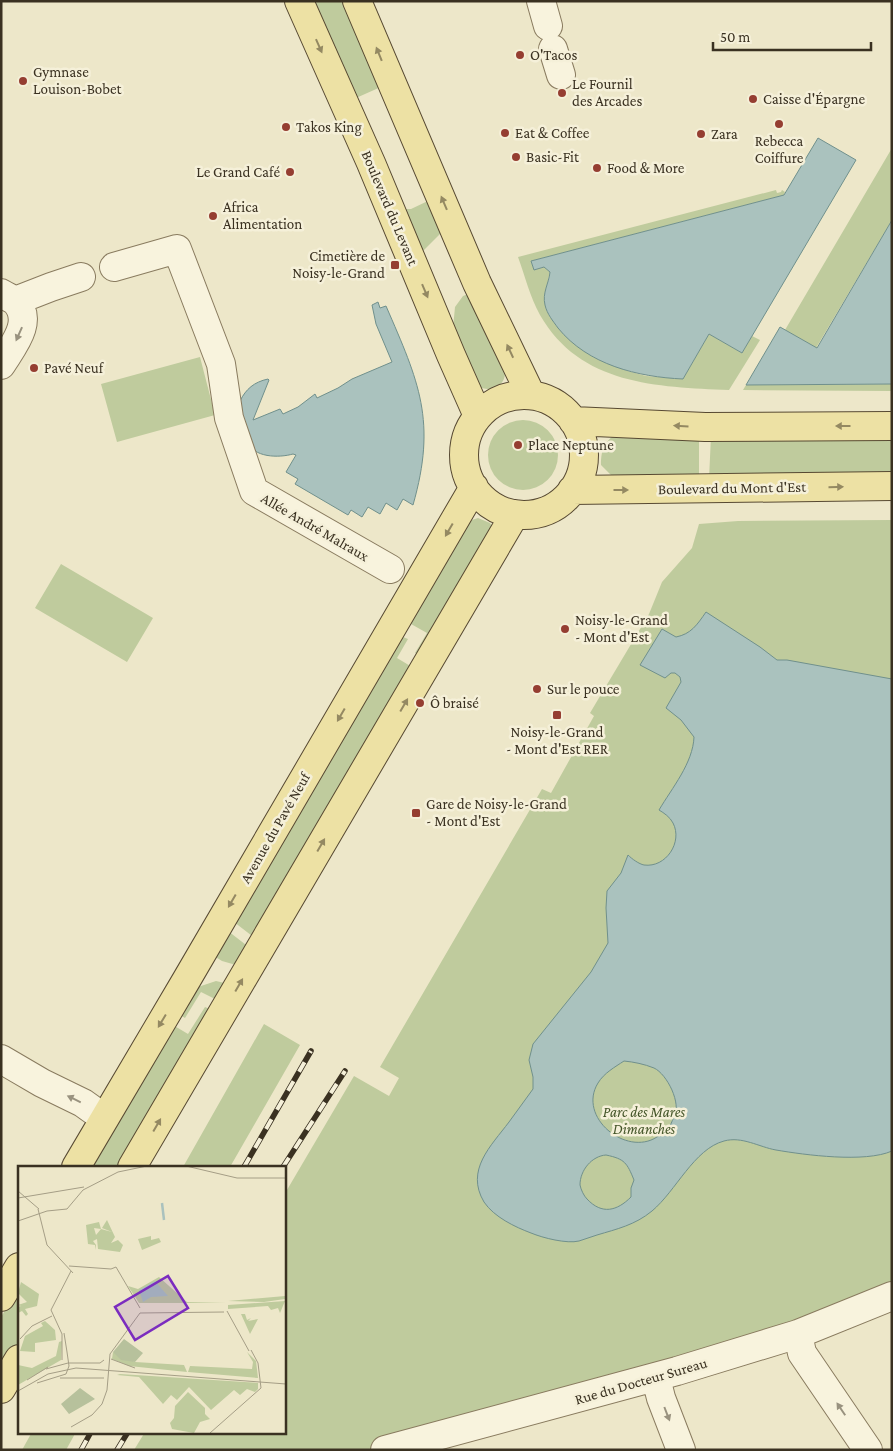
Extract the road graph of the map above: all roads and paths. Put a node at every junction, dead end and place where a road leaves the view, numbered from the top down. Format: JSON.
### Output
{"nodes":[{"id":1,"x":299,"y":1,"type":"edge"},
{"id":2,"x":357,"y":1,"type":"edge"},
{"id":3,"x":548,"y":26,"type":"edge"},
{"id":4,"x":561,"y":75,"type":"dead end"},
{"id":5,"x":114,"y":267,"type":"dead end"},
{"id":6,"x":81,"y":277,"type":"dead end"},
{"id":7,"x":8,"y":297,"type":"edge"},
{"id":8,"x":1,"y":365,"type":"edge"},
{"id":9,"x":531,"y":395,"type":"junction"},
{"id":10,"x":478,"y":416,"type":"junction"},
{"id":11,"x":573,"y":421,"type":"junction"},
{"id":12,"x":892,"y":426,"type":"edge"},
{"id":13,"x":892,"y":486,"type":"edge"},
{"id":14,"x":474,"y":487,"type":"junction"},
{"id":15,"x":572,"y":490,"type":"junction"},
{"id":16,"x":515,"y":514,"type":"junction"},
{"id":17,"x":390,"y":569,"type":"dead end"},
{"id":18,"x":1,"y":1059,"type":"edge"},
{"id":19,"x":104,"y":1118,"type":"junction"},
{"id":20,"x":77,"y":1166,"type":"edge"},
{"id":21,"x":133,"y":1166,"type":"edge"},
{"id":22,"x":18,"y":1269,"type":"edge"},
{"id":23,"x":892,"y":1296,"type":"edge"},
{"id":24,"x":1,"y":1297,"type":"edge"},
{"id":25,"x":798,"y":1334,"type":"junction"},
{"id":26,"x":18,"y":1362,"type":"edge"},
{"id":27,"x":656,"y":1378,"type":"junction"},
{"id":28,"x":1,"y":1389,"type":"edge"},
{"id":29,"x":385,"y":1450,"type":"edge"},
{"id":30,"x":680,"y":1450,"type":"edge"},
{"id":31,"x":868,"y":1450,"type":"edge"}],
"edges":[{"from":1,"to":10,"type":"main road","name":"Boulevard du Levant","one_way":true},
{"from":9,"to":2,"type":"main road","one_way":true},
{"from":3,"to":4,"type":"street"},
{"from":5,"to":17,"type":"street","name":"Allée André Malraux"},
{"from":6,"to":7,"type":"street"},
{"from":7,"to":8,"type":"street","one_way":true},
{"from":9,"to":10,"type":"main road"},
{"from":9,"to":11,"type":"main road"},
{"from":10,"to":14,"type":"main road"},
{"from":12,"to":11,"type":"main road","one_way":true},
{"from":11,"to":15,"type":"main road"},
{"from":15,"to":13,"type":"main road","name":"Boulevard du Mont d'Est","one_way":true},
{"from":14,"to":16,"type":"main road"},
{"from":14,"to":19,"type":"main road","name":"Avenue du Pavé Neuf","one_way":true},
{"from":15,"to":16,"type":"main road"},
{"from":21,"to":16,"type":"main road","one_way":true},
{"from":19,"to":18,"type":"street","one_way":true},
{"from":19,"to":20,"type":"main road","name":"Avenue du Pavé Neuf"},
{"from":22,"to":24,"type":"main road"},
{"from":23,"to":25,"type":"street","name":"Rue du Docteur Sureau"},
{"from":25,"to":27,"type":"street","name":"Rue du Docteur Sureau"},
{"from":31,"to":25,"type":"street","one_way":true},
{"from":26,"to":28,"type":"main road"},
{"from":27,"to":29,"type":"street","name":"Rue du Docteur Sureau"},
{"from":27,"to":30,"type":"street","one_way":true}]}
